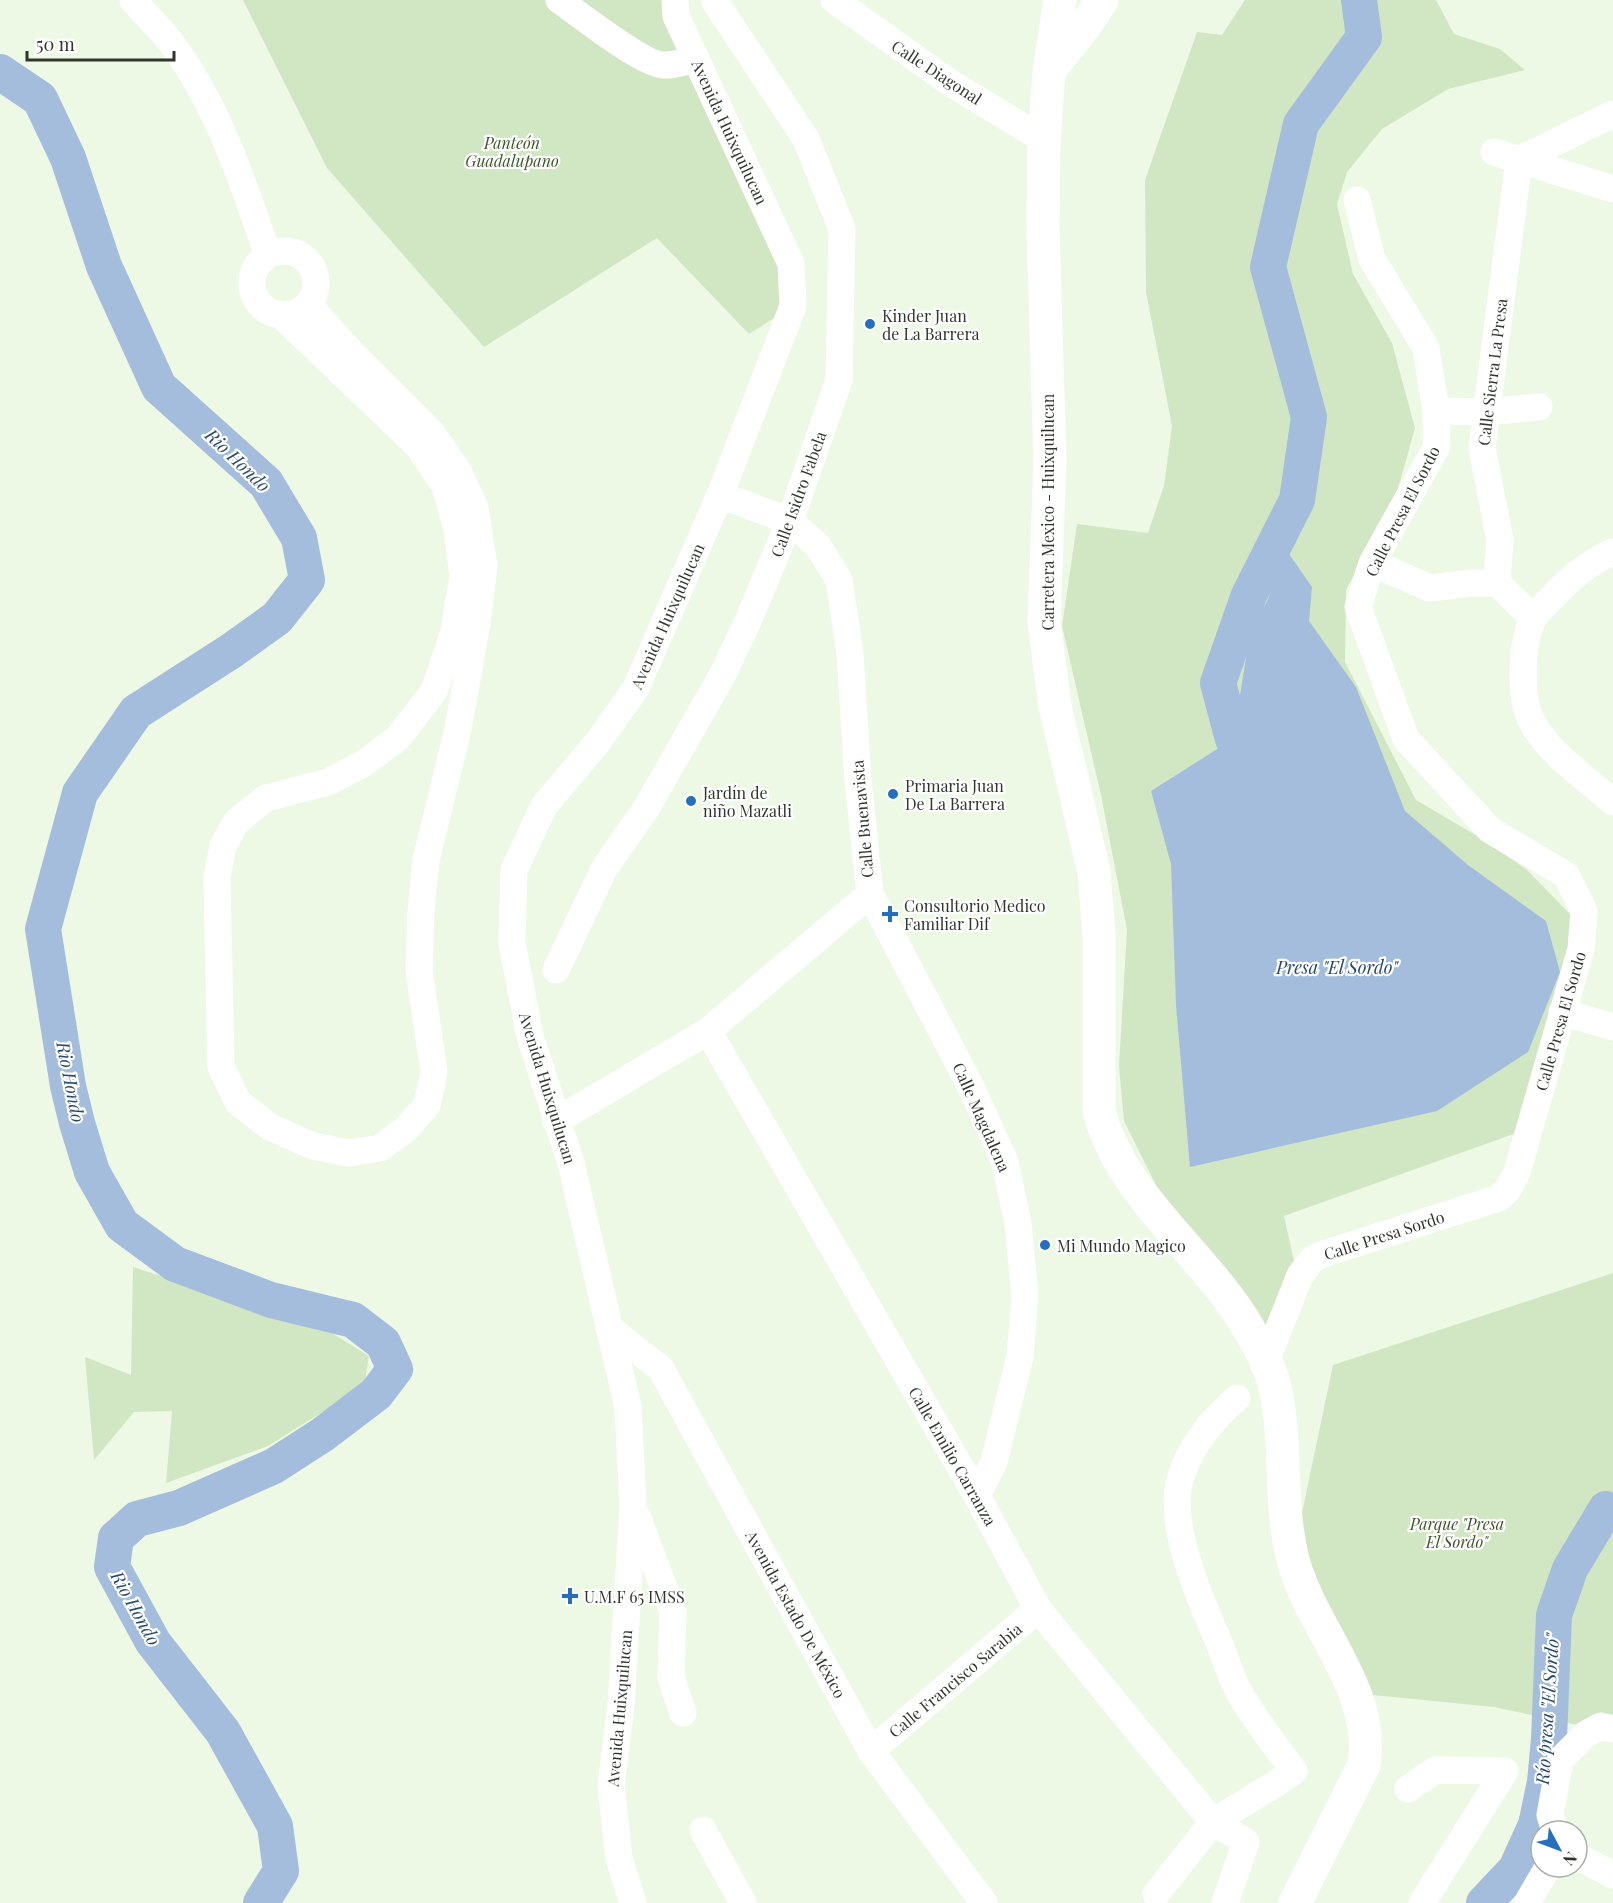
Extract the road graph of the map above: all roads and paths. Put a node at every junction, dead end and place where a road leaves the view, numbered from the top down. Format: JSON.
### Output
{"nodes":[{"id":1,"x":133,"y":0,"type":"edge"},
{"id":2,"x":559,"y":0,"type":"edge"},
{"id":3,"x":714,"y":0,"type":"edge"},
{"id":4,"x":834,"y":0,"type":"edge"},
{"id":5,"x":1102,"y":0,"type":"edge"},
{"id":6,"x":1056,"y":1,"type":"edge"},
{"id":7,"x":681,"y":5,"type":"edge"},
{"id":8,"x":696,"y":59,"type":"junction"},
{"id":9,"x":1049,"y":72,"type":"junction"},
{"id":10,"x":1613,"y":114,"type":"edge"},
{"id":11,"x":1044,"y":140,"type":"junction"},
{"id":12,"x":1506,"y":156,"type":"junction"},
{"id":13,"x":1613,"y":189,"type":"edge"},
{"id":14,"x":1357,"y":200,"type":"dead end"},
{"id":15,"x":268,"y":255,"type":"junction"},
{"id":16,"x":308,"y":304,"type":"junction"},
{"id":17,"x":281,"y":315,"type":"junction"},
{"id":18,"x":1539,"y":407,"type":"dead end"},
{"id":19,"x":1436,"y":411,"type":"junction"},
{"id":20,"x":1486,"y":412,"type":"junction"},
{"id":21,"x":720,"y":495,"type":"junction"},
{"id":22,"x":790,"y":521,"type":"junction"},
{"id":23,"x":1613,"y":552,"type":"edge"},
{"id":24,"x":1372,"y":563,"type":"junction"},
{"id":25,"x":1497,"y":583,"type":"junction"},
{"id":26,"x":1533,"y":618,"type":"junction"},
{"id":27,"x":1613,"y":801,"type":"edge"},
{"id":28,"x":870,"y":894,"type":"junction"},
{"id":29,"x":556,"y":970,"type":"dead end"},
{"id":30,"x":1563,"y":1012,"type":"junction"},
{"id":31,"x":1613,"y":1027,"type":"edge"},
{"id":32,"x":708,"y":1031,"type":"junction"},
{"id":33,"x":556,"y":1121,"type":"junction"},
{"id":34,"x":1517,"y":1172,"type":"joint"},
{"id":35,"x":609,"y":1328,"type":"junction"},
{"id":36,"x":1266,"y":1361,"type":"junction"},
{"id":37,"x":1237,"y":1398,"type":"dead end"},
{"id":38,"x":977,"y":1496,"type":"junction"},
{"id":39,"x":633,"y":1506,"type":"junction"},
{"id":40,"x":1038,"y":1609,"type":"junction"},
{"id":41,"x":682,"y":1713,"type":"dead end"},
{"id":42,"x":1607,"y":1727,"type":"edge"},
{"id":43,"x":871,"y":1751,"type":"junction"},
{"id":44,"x":1408,"y":1789,"type":"dead end"},
{"id":45,"x":1551,"y":1819,"type":"edge"},
{"id":46,"x":1213,"y":1822,"type":"junction"},
{"id":47,"x":703,"y":1830,"type":"dead end"},
{"id":48,"x":1589,"y":1862,"type":"edge"},
{"id":49,"x":1613,"y":1875,"type":"edge"},
{"id":50,"x":1541,"y":1879,"type":"edge"},
{"id":51,"x":1156,"y":1894,"type":"dead end"},
{"id":52,"x":633,"y":1903,"type":"edge"},
{"id":53,"x":743,"y":1903,"type":"edge"},
{"id":54,"x":984,"y":1903,"type":"edge"},
{"id":55,"x":1226,"y":1903,"type":"edge"},
{"id":56,"x":1295,"y":1903,"type":"edge"},
{"id":57,"x":1422,"y":1903,"type":"edge"},
{"id":58,"x":1527,"y":1903,"type":"edge"}],
"edges":[{"from":1,"to":15,"type":"street"},
{"from":2,"to":8,"type":"street"},
{"from":3,"to":22,"type":"street","name":"Calle Isidro Fabela"},
{"from":4,"to":11,"type":"street","name":"Calle Diagonal"},
{"from":5,"to":9,"type":"main road"},
{"from":6,"to":9,"type":"main road","name":"Carretera Mexico - Huixquilucan"},
{"from":7,"to":8,"type":"street","name":"Avenida Huixquilucan"},
{"from":8,"to":21,"type":"street","name":"Avenida Huixquilucan"},
{"from":9,"to":11,"type":"main road","name":"Carretera Mexico - Huixquilucan"},
{"from":10,"to":12,"type":"street"},
{"from":11,"to":36,"type":"main road","name":"Carretera Mexico - Huixquilucan"},
{"from":12,"to":13,"type":"street"},
{"from":12,"to":20,"type":"street","name":"Calle Sierra La Presa"},
{"from":14,"to":19,"type":"street","name":"Calle Presa El Sordo"},
{"from":15,"to":16,"type":"street"},
{"from":15,"to":17,"type":"street"},
{"from":16,"to":17,"type":"street"},
{"from":16,"to":17,"type":"street"},
{"from":18,"to":20,"type":"street"},
{"from":19,"to":20,"type":"street"},
{"from":19,"to":24,"type":"street","name":"Calle Presa El Sordo"},
{"from":20,"to":25,"type":"street","name":"Calle Sierra La Presa"},
{"from":21,"to":22,"type":"street","name":"Calle Buenavista"},
{"from":21,"to":33,"type":"street","name":"Avenida Huixquilucan"},
{"from":22,"to":28,"type":"street","name":"Calle Buenavista"},
{"from":22,"to":29,"type":"street","name":"Calle Isidro Fabela"},
{"from":23,"to":26,"type":"street"},
{"from":24,"to":25,"type":"street"},
{"from":24,"to":30,"type":"street","name":"Calle Presa El Sordo"},
{"from":25,"to":26,"type":"street"},
{"from":26,"to":27,"type":"street"},
{"from":28,"to":32,"type":"street","name":"Calle Buenavista"},
{"from":28,"to":38,"type":"street","name":"Calle Magdalena"},
{"from":30,"to":31,"type":"street"},
{"from":30,"to":34,"type":"street","name":"Calle Presa El Sordo"},
{"from":32,"to":33,"type":"street","name":"Calle Buenavista"},
{"from":32,"to":38,"type":"street","name":"Calle Emilio Carranza"},
{"from":33,"to":35,"type":"street","name":"Avenida Huixquilucan"},
{"from":34,"to":36,"type":"street","name":"Calle Presa Sordo"},
{"from":35,"to":39,"type":"street","name":"Avenida Huixquilucan"},
{"from":35,"to":43,"type":"street","name":"Avenida Estado De México"},
{"from":36,"to":56,"type":"main road","name":"Carretera Mexico - Huixquilucan"},
{"from":37,"to":46,"type":"street"},
{"from":38,"to":40,"type":"street","name":"Calle Emilio Carranza"},
{"from":39,"to":41,"type":"street"},
{"from":39,"to":52,"type":"street","name":"Avenida Huixquilucan"},
{"from":40,"to":43,"type":"street","name":"Calle Francisco Sarabia"},
{"from":40,"to":46,"type":"street","name":"Calle Emilio Carranza"},
{"from":42,"to":45,"type":"street"},
{"from":43,"to":54,"type":"street","name":"Avenida Estado De México"},
{"from":44,"to":57,"type":"street"},
{"from":46,"to":51,"type":"street"},
{"from":46,"to":55,"type":"street","name":"Calle Emilio Carranza"},
{"from":47,"to":53,"type":"street"},
{"from":48,"to":49,"type":"street"},
{"from":50,"to":58,"type":"street"}]}
